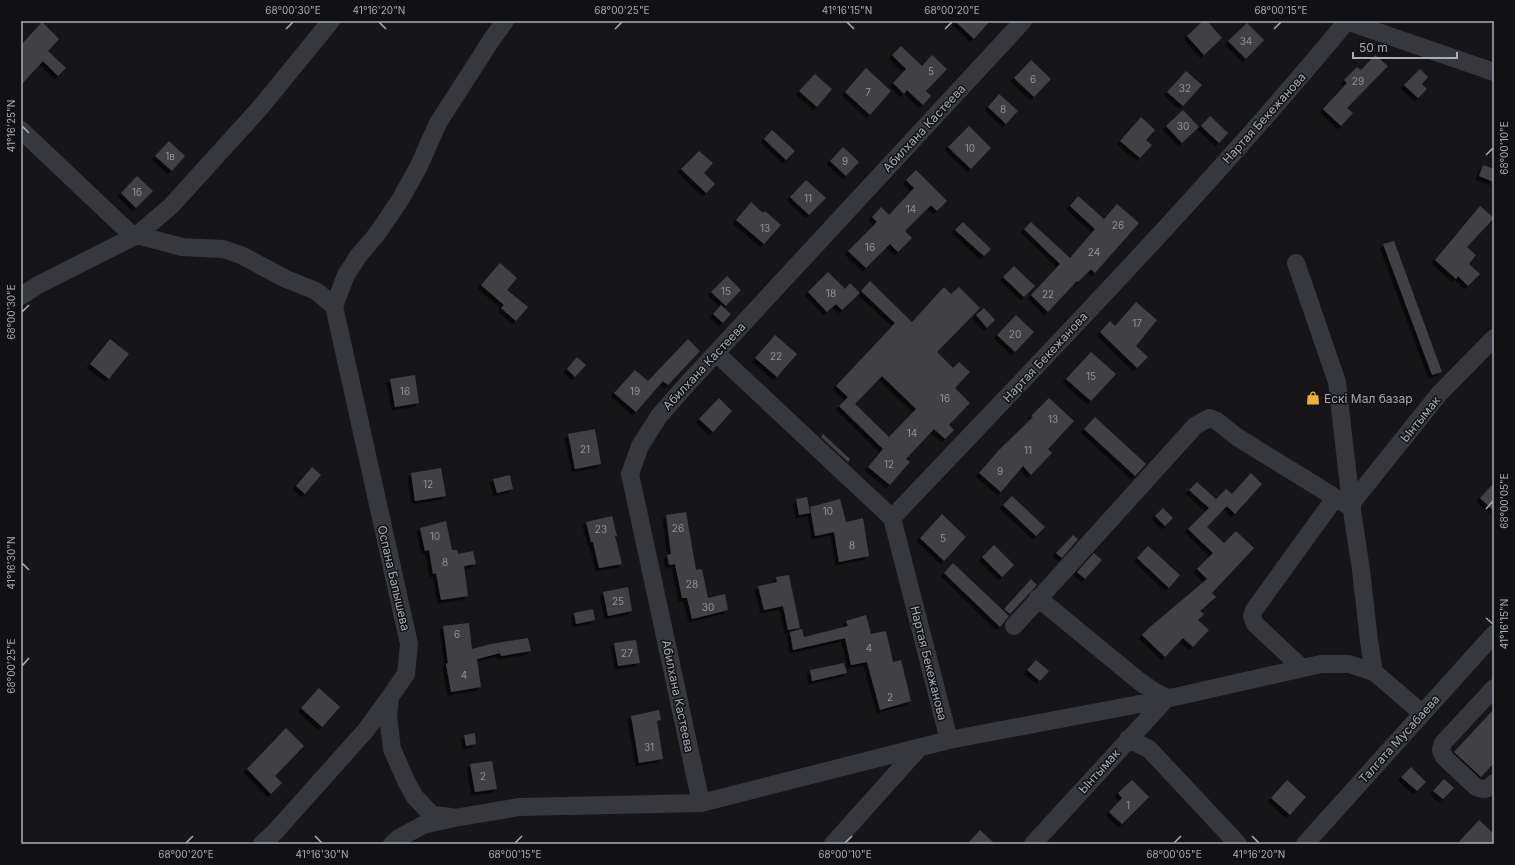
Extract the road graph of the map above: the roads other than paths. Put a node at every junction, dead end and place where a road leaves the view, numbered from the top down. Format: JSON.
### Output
{"nodes":[{"id":1,"x":331,"y":21,"type":"edge"},
{"id":2,"x":505,"y":21,"type":"edge"},
{"id":3,"x":1023,"y":21,"type":"edge"},
{"id":4,"x":1347,"y":21,"type":"edge"},
{"id":5,"x":1494,"y":72,"type":"edge"},
{"id":6,"x":21,"y":130,"type":"edge"},
{"id":7,"x":136,"y":236,"type":"junction"},
{"id":8,"x":1296,"y":263,"type":"dead end"},
{"id":9,"x":21,"y":296,"type":"edge"},
{"id":10,"x":334,"y":306,"type":"junction"},
{"id":11,"x":1494,"y":338,"type":"edge"},
{"id":12,"x":716,"y":354,"type":"junction"},
{"id":13,"x":1335,"y":498,"type":"junction"},
{"id":14,"x":1352,"y":506,"type":"junction"},
{"id":15,"x":892,"y":518,"type":"junction"},
{"id":16,"x":1038,"y":598,"type":"junction"},
{"id":17,"x":1014,"y":626,"type":"dead end"},
{"id":18,"x":1494,"y":634,"type":"edge"},
{"id":19,"x":1302,"y":668,"type":"junction"},
{"id":20,"x":1374,"y":672,"type":"junction"},
{"id":21,"x":1494,"y":688,"type":"edge"},
{"id":22,"x":390,"y":697,"type":"junction"},
{"id":23,"x":1167,"y":699,"type":"junction"},
{"id":24,"x":1422,"y":713,"type":"junction"},
{"id":25,"x":1128,"y":739,"type":"junction"},
{"id":26,"x":948,"y":740,"type":"junction"},
{"id":27,"x":920,"y":748,"type":"junction"},
{"id":28,"x":1494,"y":783,"type":"edge"},
{"id":29,"x":701,"y":803,"type":"junction"},
{"id":30,"x":454,"y":818,"type":"junction"},
{"id":31,"x":262,"y":844,"type":"edge"},
{"id":32,"x":392,"y":844,"type":"edge"},
{"id":33,"x":833,"y":844,"type":"edge"},
{"id":34,"x":1033,"y":844,"type":"edge"},
{"id":35,"x":1238,"y":844,"type":"edge"},
{"id":36,"x":1305,"y":844,"type":"edge"}],
"edges":[{"from":1,"to":7,"type":"street"},
{"from":2,"to":10,"type":"street"},
{"from":3,"to":12,"type":"street","name":"Абилхана Кастеева"},
{"from":4,"to":5,"type":"street"},
{"from":4,"to":15,"type":"street","name":"Нартая Бекежанова"},
{"from":6,"to":7,"type":"street"},
{"from":7,"to":9,"type":"street"},
{"from":7,"to":10,"type":"street"},
{"from":8,"to":14,"type":"street"},
{"from":10,"to":22,"type":"street","name":"Оспана Бапышева"},
{"from":11,"to":14,"type":"street","name":"Ынтымак"},
{"from":12,"to":15,"type":"street"},
{"from":12,"to":29,"type":"street","name":"Абилхана Кастеева"},
{"from":13,"to":14,"type":"street"},
{"from":13,"to":16,"type":"street"},
{"from":13,"to":19,"type":"street"},
{"from":14,"to":20,"type":"street"},
{"from":15,"to":26,"type":"street","name":"Нартая Бекежанова"},
{"from":16,"to":17,"type":"street"},
{"from":16,"to":23,"type":"street"},
{"from":18,"to":24,"type":"street","name":"Талгата Мусабаева"},
{"from":19,"to":20,"type":"street"},
{"from":19,"to":23,"type":"street"},
{"from":20,"to":24,"type":"street"},
{"from":21,"to":28,"type":"street"},
{"from":22,"to":30,"type":"street","name":"Оспана Бапышева"},
{"from":22,"to":31,"type":"street"},
{"from":23,"to":25,"type":"street","name":"Ынтымак"},
{"from":23,"to":26,"type":"street"},
{"from":24,"to":36,"type":"street","name":"Талгата Мусабаева"},
{"from":25,"to":34,"type":"street","name":"Ынтымак"},
{"from":25,"to":35,"type":"street"},
{"from":26,"to":27,"type":"street"},
{"from":27,"to":29,"type":"street"},
{"from":27,"to":33,"type":"street"},
{"from":29,"to":30,"type":"street"},
{"from":30,"to":32,"type":"street"}]}
